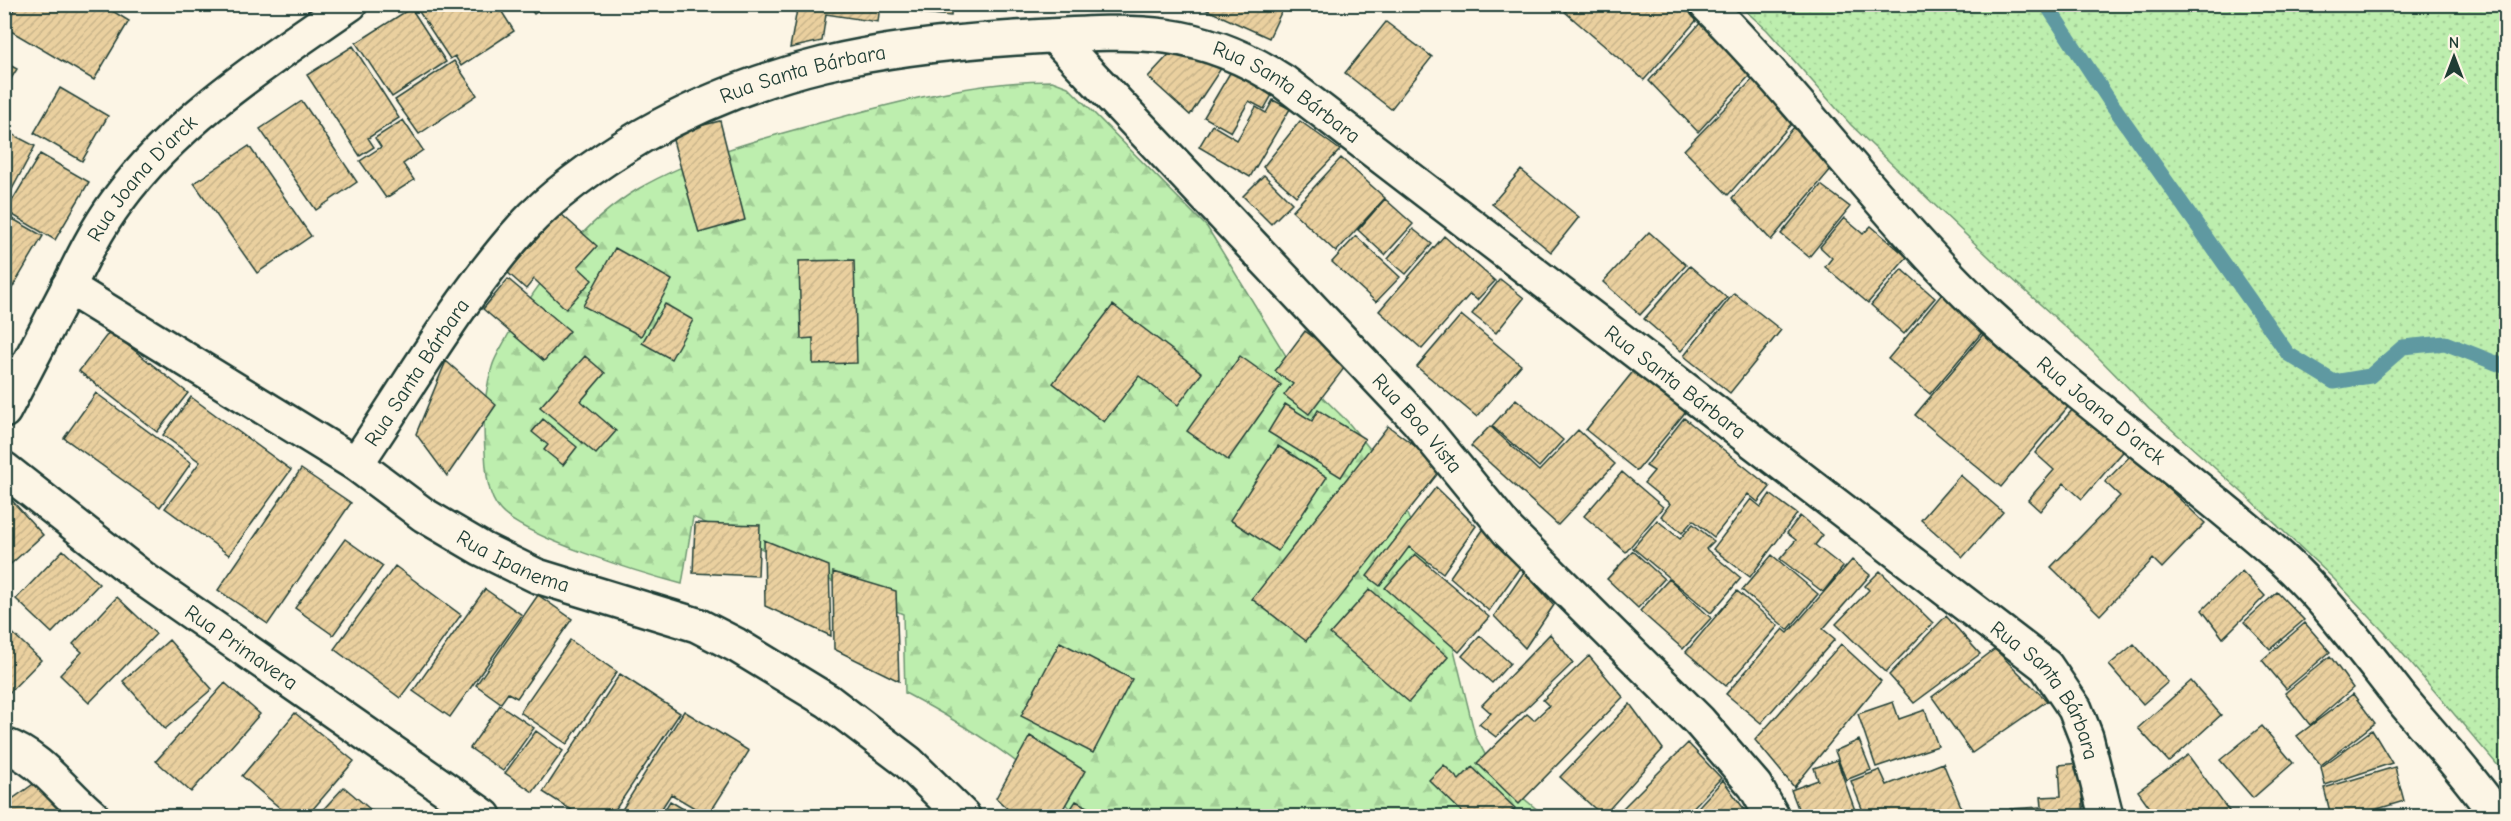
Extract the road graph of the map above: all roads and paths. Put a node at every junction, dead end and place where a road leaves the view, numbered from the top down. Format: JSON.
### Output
{"nodes":[{"id":1,"x":350,"y":4,"type":"edge"},
{"id":2,"x":1706,"y":4,"type":"edge"},
{"id":3,"x":1054,"y":36,"type":"junction"},
{"id":4,"x":68,"y":287,"type":"junction"},
{"id":5,"x":4,"y":411,"type":"edge"},
{"id":6,"x":356,"y":464,"type":"junction"},
{"id":7,"x":4,"y":469,"type":"edge"},
{"id":8,"x":4,"y":745,"type":"edge"},
{"id":9,"x":92,"y":816,"type":"edge"},
{"id":10,"x":484,"y":816,"type":"edge"},
{"id":11,"x":963,"y":816,"type":"edge"},
{"id":12,"x":1772,"y":816,"type":"edge"},
{"id":13,"x":2106,"y":816,"type":"edge"},
{"id":14,"x":2497,"y":816,"type":"edge"}],
"edges":[{"from":1,"to":4,"type":"street","name":"Rua Joana D'arck"},
{"from":2,"to":14,"type":"street","name":"Rua Joana D'arck"},
{"from":3,"to":6,"type":"street","name":"Rua Santa Bárbara"},
{"from":3,"to":12,"type":"street","name":"Rua Boa Vista"},
{"from":3,"to":13,"type":"street","name":"Rua Santa Bárbara"},
{"from":4,"to":5,"type":"street","name":"Rua Joana D'arck"},
{"from":4,"to":6,"type":"street","name":"Rua Ipanema"},
{"from":6,"to":11,"type":"street","name":"Rua Ipanema"},
{"from":7,"to":10,"type":"street","name":"Rua Primavera"},
{"from":8,"to":9,"type":"street"}]}
